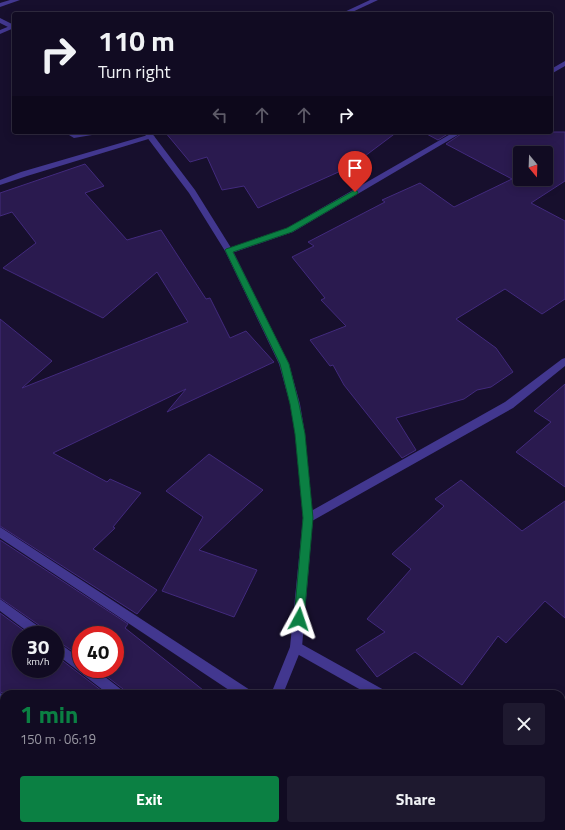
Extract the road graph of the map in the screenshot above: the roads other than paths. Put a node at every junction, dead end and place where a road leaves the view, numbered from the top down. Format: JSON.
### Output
{"nodes":[{"id":1,"x":17,"y":0,"type":"edge"},
{"id":2,"x":376,"y":0,"type":"edge"},
{"id":3,"x":0,"y":5,"type":"edge"},
{"id":4,"x":348,"y":12,"type":"edge"},
{"id":5,"x":0,"y":20,"type":"edge"},
{"id":6,"x":12,"y":27,"type":"edge"},
{"id":7,"x":12,"y":28,"type":"edge"},
{"id":8,"x":0,"y":32,"type":"edge"},
{"id":9,"x":565,"y":63,"type":"edge"},
{"id":10,"x":553,"y":71,"type":"edge"},
{"id":11,"x":71,"y":134,"type":"edge"},
{"id":12,"x":86,"y":134,"type":"edge"},
{"id":13,"x":149,"y":134,"type":"edge"},
{"id":14,"x":456,"y":134,"type":"edge"},
{"id":15,"x":0,"y":183,"type":"edge"},
{"id":16,"x":229,"y":250,"type":"junction"},
{"id":17,"x":565,"y":361,"type":"edge"},
{"id":18,"x":308,"y":518,"type":"junction"},
{"id":19,"x":0,"y":532,"type":"edge"},
{"id":20,"x":0,"y":604,"type":"edge"},
{"id":21,"x":29,"y":626,"type":"edge"},
{"id":22,"x":296,"y":647,"type":"junction"},
{"id":23,"x":64,"y":653,"type":"edge"},
{"id":24,"x":72,"y":659,"type":"edge"},
{"id":25,"x":97,"y":678,"type":"edge"},
{"id":26,"x":113,"y":690,"type":"edge"},
{"id":27,"x":240,"y":690,"type":"edge"},
{"id":28,"x":279,"y":690,"type":"edge"},
{"id":29,"x":373,"y":690,"type":"edge"}],
"edges":[{"from":1,"to":3,"type":"street"},
{"from":2,"to":4,"type":"street"},
{"from":5,"to":6,"type":"street"},
{"from":7,"to":8,"type":"street"},
{"from":9,"to":10,"type":"street"},
{"from":11,"to":12,"type":"street"},
{"from":13,"to":15,"type":"street"},
{"from":13,"to":16,"type":"street"},
{"from":14,"to":16,"type":"street"},
{"from":16,"to":18,"type":"street"},
{"from":17,"to":18,"type":"street"},
{"from":18,"to":22,"type":"street"},
{"from":19,"to":27,"type":"street"},
{"from":20,"to":21,"type":"street"},
{"from":22,"to":28,"type":"street"},
{"from":22,"to":29,"type":"street"},
{"from":23,"to":24,"type":"street"},
{"from":25,"to":26,"type":"street"}]}
